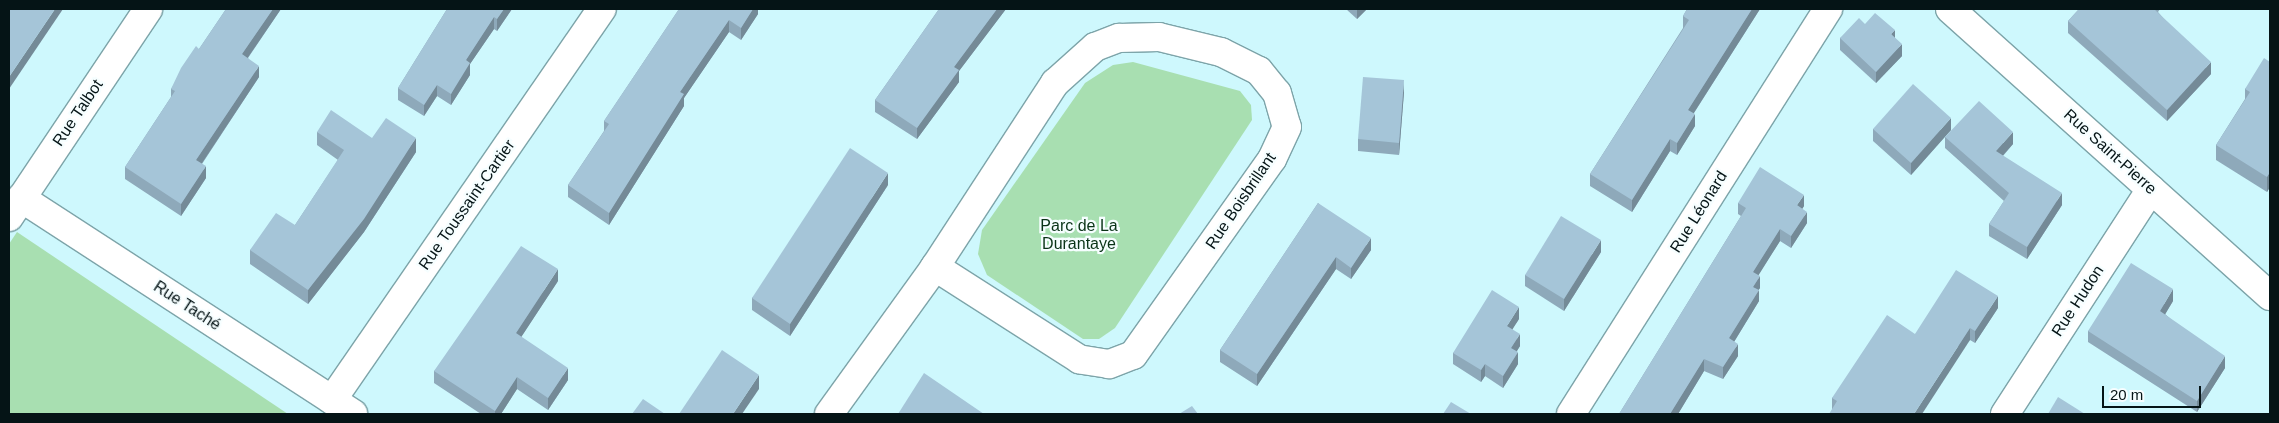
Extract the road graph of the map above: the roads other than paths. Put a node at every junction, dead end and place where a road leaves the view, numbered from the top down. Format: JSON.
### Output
{"nodes":[{"id":1,"x":148,"y":9,"type":"edge"},
{"id":2,"x":602,"y":9,"type":"edge"},
{"id":3,"x":1828,"y":9,"type":"edge"},
{"id":4,"x":1950,"y":9,"type":"edge"},
{"id":5,"x":2151,"y":189,"type":"junction"},
{"id":6,"x":15,"y":207,"type":"edge"},
{"id":7,"x":935,"y":267,"type":"junction"},
{"id":8,"x":2270,"y":296,"type":"edge"},
{"id":9,"x":343,"y":407,"type":"edge"},
{"id":10,"x":829,"y":414,"type":"edge"},
{"id":11,"x":1571,"y":414,"type":"edge"},
{"id":12,"x":2005,"y":414,"type":"edge"}],
"edges":[{"from":1,"to":6,"type":"street","name":"Rue Talbot"},
{"from":2,"to":9,"type":"street","name":"Rue Toussaint-Cartier"},
{"from":3,"to":11,"type":"street","name":"Rue Léonard"},
{"from":4,"to":5,"type":"street","name":"Rue Saint-Pierre"},
{"from":5,"to":8,"type":"street","name":"Rue Saint-Pierre"},
{"from":5,"to":12,"type":"street","name":"Rue Hudon"},
{"from":6,"to":9,"type":"street","name":"Rue Taché"},
{"from":7,"to":7,"type":"street","name":"Rue Boisbrillant"},
{"from":7,"to":10,"type":"street","name":"Rue Boisbrillant"}]}
